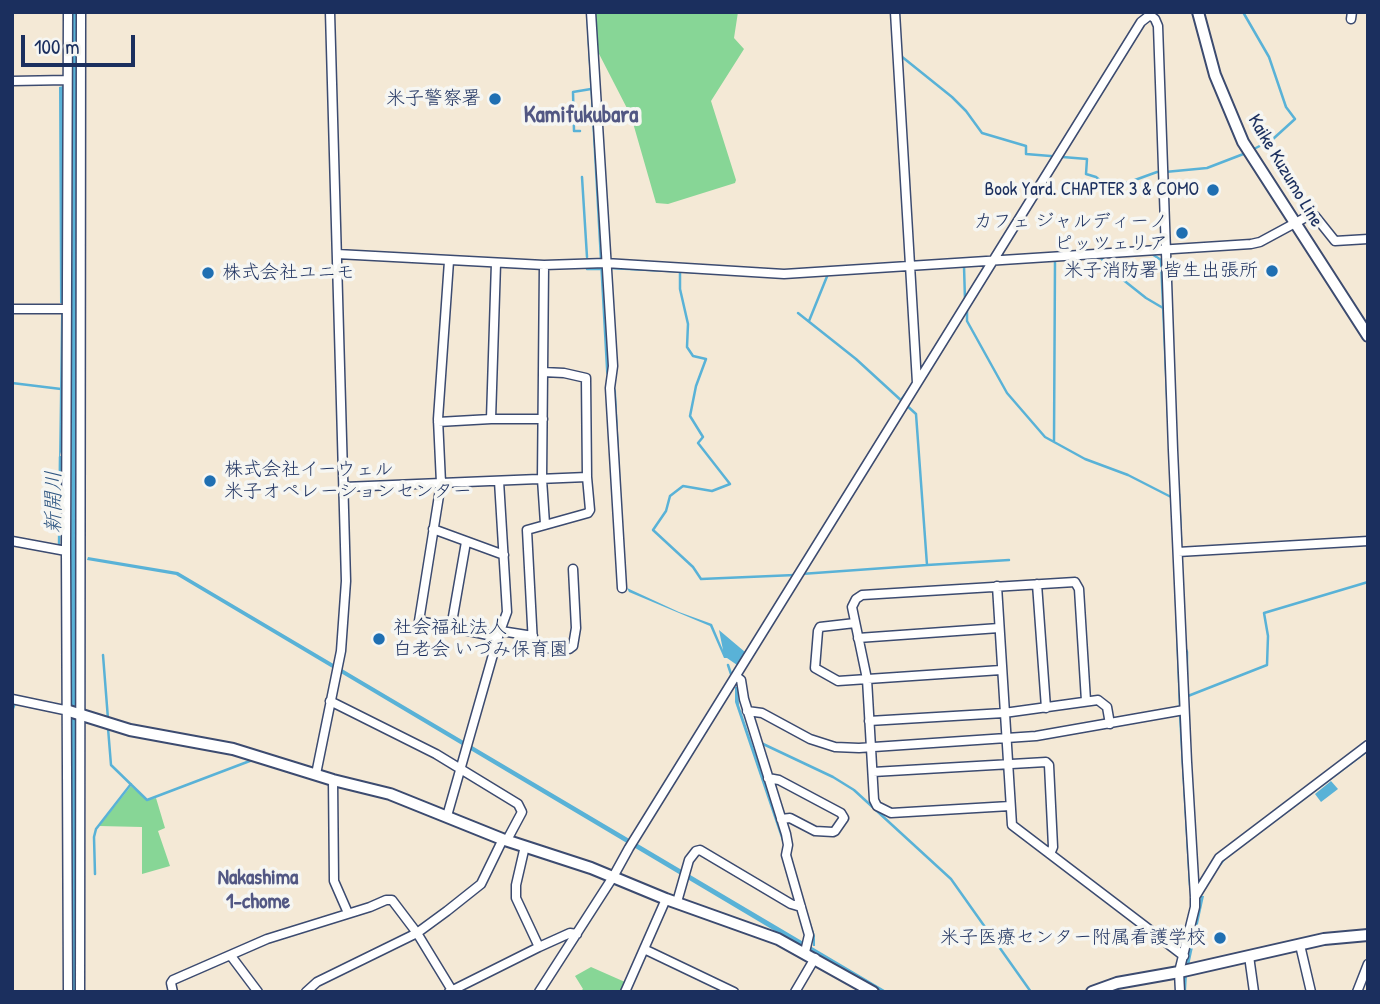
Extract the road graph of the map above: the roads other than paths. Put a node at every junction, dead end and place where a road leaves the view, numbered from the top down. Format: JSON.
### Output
{"nodes":[{"id":1,"x":68,"y":12,"type":"edge"},
{"id":2,"x":81,"y":12,"type":"edge"},
{"id":3,"x":330,"y":12,"type":"edge"},
{"id":4,"x":591,"y":12,"type":"edge"},
{"id":5,"x":895,"y":12,"type":"edge"},
{"id":6,"x":1198,"y":12,"type":"edge"},
{"id":7,"x":67,"y":80,"type":"junction"},
{"id":8,"x":12,"y":81,"type":"edge"},
{"id":9,"x":1295,"y":223,"type":"junction"},
{"id":10,"x":1368,"y":239,"type":"edge"},
{"id":11,"x":1165,"y":248,"type":"junction"},
{"id":12,"x":337,"y":254,"type":"junction"},
{"id":13,"x":993,"y":260,"type":"junction"},
{"id":14,"x":449,"y":261,"type":"junction"},
{"id":15,"x":496,"y":263,"type":"junction"},
{"id":16,"x":544,"y":265,"type":"junction"},
{"id":17,"x":605,"y":265,"type":"junction"},
{"id":18,"x":909,"y":266,"type":"junction"},
{"id":19,"x":12,"y":309,"type":"edge"},
{"id":20,"x":67,"y":309,"type":"junction"},
{"id":21,"x":1368,"y":336,"type":"edge"},
{"id":22,"x":543,"y":372,"type":"junction"},
{"id":23,"x":917,"y":383,"type":"junction"},
{"id":24,"x":491,"y":419,"type":"junction"},
{"id":25,"x":543,"y":419,"type":"junction"},
{"id":26,"x":438,"y":422,"type":"junction"},
{"id":27,"x":587,"y":477,"type":"junction"},
{"id":28,"x":542,"y":479,"type":"junction"},
{"id":29,"x":499,"y":481,"type":"junction"},
{"id":30,"x":441,"y":483,"type":"junction"},
{"id":31,"x":344,"y":487,"type":"junction"},
{"id":32,"x":545,"y":524,"type":"junction"},
{"id":33,"x":433,"y":529,"type":"junction"},
{"id":34,"x":12,"y":541,"type":"edge"},
{"id":35,"x":1368,"y":541,"type":"edge"},
{"id":36,"x":466,"y":542,"type":"junction"},
{"id":37,"x":72,"y":549,"type":"junction"},
{"id":38,"x":1178,"y":552,"type":"junction"},
{"id":39,"x":504,"y":555,"type":"junction"},
{"id":40,"x":573,"y":569,"type":"dead end"},
{"id":41,"x":1037,"y":584,"type":"junction"},
{"id":42,"x":997,"y":586,"type":"junction"},
{"id":43,"x":622,"y":589,"type":"dead end"},
{"id":44,"x":855,"y":623,"type":"junction"},
{"id":45,"x":451,"y":628,"type":"junction"},
{"id":46,"x":999,"y":628,"type":"junction"},
{"id":47,"x":499,"y":634,"type":"junction"},
{"id":48,"x":533,"y":636,"type":"junction"},
{"id":49,"x":858,"y":638,"type":"junction"},
{"id":50,"x":1002,"y":670,"type":"junction"},
{"id":51,"x":736,"y":676,"type":"junction"},
{"id":52,"x":867,"y":679,"type":"junction"},
{"id":53,"x":12,"y":699,"type":"edge"},
{"id":54,"x":330,"y":701,"type":"junction"},
{"id":55,"x":1086,"y":701,"type":"junction"},
{"id":56,"x":1046,"y":708,"type":"junction"},
{"id":57,"x":747,"y":710,"type":"junction"},
{"id":58,"x":1184,"y":710,"type":"junction"},
{"id":59,"x":1004,"y":713,"type":"junction"},
{"id":60,"x":76,"y":714,"type":"junction"},
{"id":61,"x":869,"y":721,"type":"junction"},
{"id":62,"x":1111,"y":724,"type":"junction"},
{"id":63,"x":1006,"y":738,"type":"junction"},
{"id":64,"x":1368,"y":745,"type":"edge"},
{"id":65,"x":872,"y":748,"type":"junction"},
{"id":66,"x":1007,"y":764,"type":"junction"},
{"id":67,"x":461,"y":769,"type":"junction"},
{"id":68,"x":873,"y":772,"type":"junction"},
{"id":69,"x":316,"y":774,"type":"junction"},
{"id":70,"x":768,"y":778,"type":"junction"},
{"id":71,"x":333,"y":780,"type":"junction"},
{"id":72,"x":1010,"y":806,"type":"junction"},
{"id":73,"x":447,"y":816,"type":"junction"},
{"id":74,"x":781,"y":819,"type":"junction"},
{"id":75,"x":505,"y":839,"type":"junction"},
{"id":76,"x":525,"y":846,"type":"junction"},
{"id":77,"x":1050,"y":855,"type":"junction"},
{"id":78,"x":613,"y":877,"type":"junction"},
{"id":79,"x":1195,"y":897,"type":"junction"},
{"id":80,"x":671,"y":901,"type":"junction"},
{"id":81,"x":801,"y":907,"type":"junction"},
{"id":82,"x":348,"y":914,"type":"junction"},
{"id":83,"x":417,"y":933,"type":"junction"},
{"id":84,"x":577,"y":934,"type":"junction"},
{"id":85,"x":1368,"y":935,"type":"edge"},
{"id":86,"x":1300,"y":945,"type":"junction"},
{"id":87,"x":539,"y":947,"type":"junction"},
{"id":88,"x":644,"y":949,"type":"junction"},
{"id":89,"x":810,"y":951,"type":"junction"},
{"id":90,"x":231,"y":956,"type":"junction"},
{"id":91,"x":1184,"y":956,"type":"junction"},
{"id":92,"x":1249,"y":956,"type":"junction"},
{"id":93,"x":1368,"y":964,"type":"edge"},
{"id":94,"x":1185,"y":971,"type":"junction"},
{"id":95,"x":451,"y":991,"type":"edge"},
{"id":96,"x":68,"y":992,"type":"edge"},
{"id":97,"x":80,"y":992,"type":"edge"},
{"id":98,"x":173,"y":992,"type":"edge"},
{"id":99,"x":258,"y":992,"type":"edge"},
{"id":100,"x":306,"y":992,"type":"edge"},
{"id":101,"x":540,"y":992,"type":"edge"},
{"id":102,"x":625,"y":992,"type":"edge"},
{"id":103,"x":734,"y":992,"type":"edge"},
{"id":104,"x":795,"y":992,"type":"edge"},
{"id":105,"x":873,"y":992,"type":"edge"},
{"id":106,"x":1092,"y":992,"type":"edge"},
{"id":107,"x":1180,"y":992,"type":"edge"},
{"id":108,"x":1254,"y":992,"type":"edge"},
{"id":109,"x":1311,"y":992,"type":"edge"},
{"id":110,"x":1357,"y":992,"type":"edge"}],
"edges":[{"from":1,"to":7,"type":"street"},
{"from":2,"to":37,"type":"street"},
{"from":3,"to":12,"type":"street"},
{"from":4,"to":17,"type":"street"},
{"from":5,"to":18,"type":"street"},
{"from":6,"to":9,"type":"street","name":"Kaike Kuzumo Line"},
{"from":7,"to":8,"type":"street"},
{"from":7,"to":20,"type":"street"},
{"from":9,"to":10,"type":"street"},
{"from":9,"to":11,"type":"street"},
{"from":9,"to":21,"type":"street","name":"Kaike Kuzumo Line"},
{"from":11,"to":13,"type":"street"},
{"from":11,"to":13,"type":"street"},
{"from":11,"to":38,"type":"street"},
{"from":12,"to":14,"type":"street"},
{"from":12,"to":31,"type":"street"},
{"from":13,"to":18,"type":"street"},
{"from":13,"to":23,"type":"street"},
{"from":14,"to":15,"type":"street"},
{"from":14,"to":26,"type":"street"},
{"from":15,"to":16,"type":"street"},
{"from":15,"to":24,"type":"street"},
{"from":16,"to":17,"type":"street"},
{"from":16,"to":22,"type":"street"},
{"from":17,"to":18,"type":"street"},
{"from":17,"to":43,"type":"street"},
{"from":18,"to":23,"type":"street"},
{"from":19,"to":20,"type":"street"},
{"from":20,"to":37,"type":"street"},
{"from":22,"to":25,"type":"street"},
{"from":22,"to":27,"type":"street"},
{"from":23,"to":51,"type":"street"},
{"from":24,"to":25,"type":"street"},
{"from":24,"to":26,"type":"street"},
{"from":25,"to":28,"type":"street"},
{"from":26,"to":30,"type":"street"},
{"from":27,"to":28,"type":"street"},
{"from":27,"to":32,"type":"street"},
{"from":28,"to":29,"type":"street"},
{"from":28,"to":32,"type":"street"},
{"from":29,"to":30,"type":"street"},
{"from":29,"to":39,"type":"street"},
{"from":30,"to":31,"type":"street"},
{"from":30,"to":33,"type":"street"},
{"from":31,"to":54,"type":"street"},
{"from":32,"to":48,"type":"street"},
{"from":33,"to":36,"type":"street"},
{"from":33,"to":45,"type":"street"},
{"from":34,"to":37,"type":"street"},
{"from":35,"to":38,"type":"street"},
{"from":36,"to":39,"type":"street"},
{"from":36,"to":45,"type":"street"},
{"from":37,"to":60,"type":"street"},
{"from":37,"to":60,"type":"street"},
{"from":38,"to":58,"type":"street"},
{"from":39,"to":47,"type":"street"},
{"from":40,"to":48,"type":"street"},
{"from":41,"to":42,"type":"street"},
{"from":41,"to":55,"type":"street"},
{"from":41,"to":56,"type":"street"},
{"from":42,"to":44,"type":"street"},
{"from":42,"to":46,"type":"street"},
{"from":44,"to":49,"type":"street"},
{"from":44,"to":52,"type":"street"},
{"from":45,"to":47,"type":"street"},
{"from":46,"to":49,"type":"street"},
{"from":46,"to":50,"type":"street"},
{"from":47,"to":48,"type":"street"},
{"from":47,"to":67,"type":"street"},
{"from":49,"to":52,"type":"street"},
{"from":50,"to":52,"type":"street"},
{"from":50,"to":59,"type":"street"},
{"from":51,"to":57,"type":"street"},
{"from":51,"to":78,"type":"street"},
{"from":52,"to":61,"type":"street"},
{"from":53,"to":60,"type":"street"},
{"from":54,"to":67,"type":"street"},
{"from":54,"to":69,"type":"street"},
{"from":55,"to":56,"type":"street"},
{"from":55,"to":62,"type":"street"},
{"from":56,"to":59,"type":"street"},
{"from":57,"to":65,"type":"street"},
{"from":57,"to":70,"type":"street"},
{"from":58,"to":62,"type":"street"},
{"from":58,"to":79,"type":"street"},
{"from":59,"to":61,"type":"street"},
{"from":59,"to":63,"type":"street"},
{"from":60,"to":69,"type":"street"},
{"from":60,"to":96,"type":"street"},
{"from":60,"to":97,"type":"street"},
{"from":61,"to":65,"type":"street"},
{"from":62,"to":63,"type":"street"},
{"from":63,"to":65,"type":"street"},
{"from":63,"to":66,"type":"street"},
{"from":64,"to":79,"type":"street"},
{"from":65,"to":68,"type":"street"},
{"from":66,"to":68,"type":"street"},
{"from":66,"to":72,"type":"street"},
{"from":66,"to":77,"type":"street"},
{"from":67,"to":73,"type":"street"},
{"from":67,"to":75,"type":"street"},
{"from":68,"to":72,"type":"street"},
{"from":69,"to":71,"type":"street"},
{"from":70,"to":74,"type":"street"},
{"from":70,"to":74,"type":"street"},
{"from":71,"to":73,"type":"street"},
{"from":71,"to":82,"type":"street"},
{"from":72,"to":77,"type":"street"},
{"from":73,"to":75,"type":"street"},
{"from":74,"to":81,"type":"street"},
{"from":75,"to":76,"type":"street"},
{"from":75,"to":83,"type":"street"},
{"from":76,"to":78,"type":"street"},
{"from":76,"to":87,"type":"street"},
{"from":77,"to":91,"type":"street"},
{"from":78,"to":80,"type":"street"},
{"from":78,"to":84,"type":"street"},
{"from":79,"to":91,"type":"street"},
{"from":80,"to":81,"type":"street"},
{"from":80,"to":88,"type":"street"},
{"from":80,"to":89,"type":"street"},
{"from":81,"to":89,"type":"street"},
{"from":82,"to":83,"type":"street"},
{"from":82,"to":90,"type":"street"},
{"from":83,"to":95,"type":"street"},
{"from":83,"to":100,"type":"street"},
{"from":84,"to":87,"type":"street"},
{"from":84,"to":101,"type":"street"},
{"from":85,"to":86,"type":"street"},
{"from":86,"to":92,"type":"street"},
{"from":86,"to":109,"type":"street"},
{"from":87,"to":95,"type":"street"},
{"from":88,"to":102,"type":"street"},
{"from":88,"to":103,"type":"street"},
{"from":89,"to":104,"type":"street"},
{"from":89,"to":105,"type":"street"},
{"from":90,"to":98,"type":"street"},
{"from":90,"to":99,"type":"street"},
{"from":91,"to":94,"type":"street"},
{"from":92,"to":94,"type":"street"},
{"from":92,"to":108,"type":"street"},
{"from":93,"to":110,"type":"street"},
{"from":94,"to":106,"type":"street"},
{"from":94,"to":107,"type":"street"}]}
